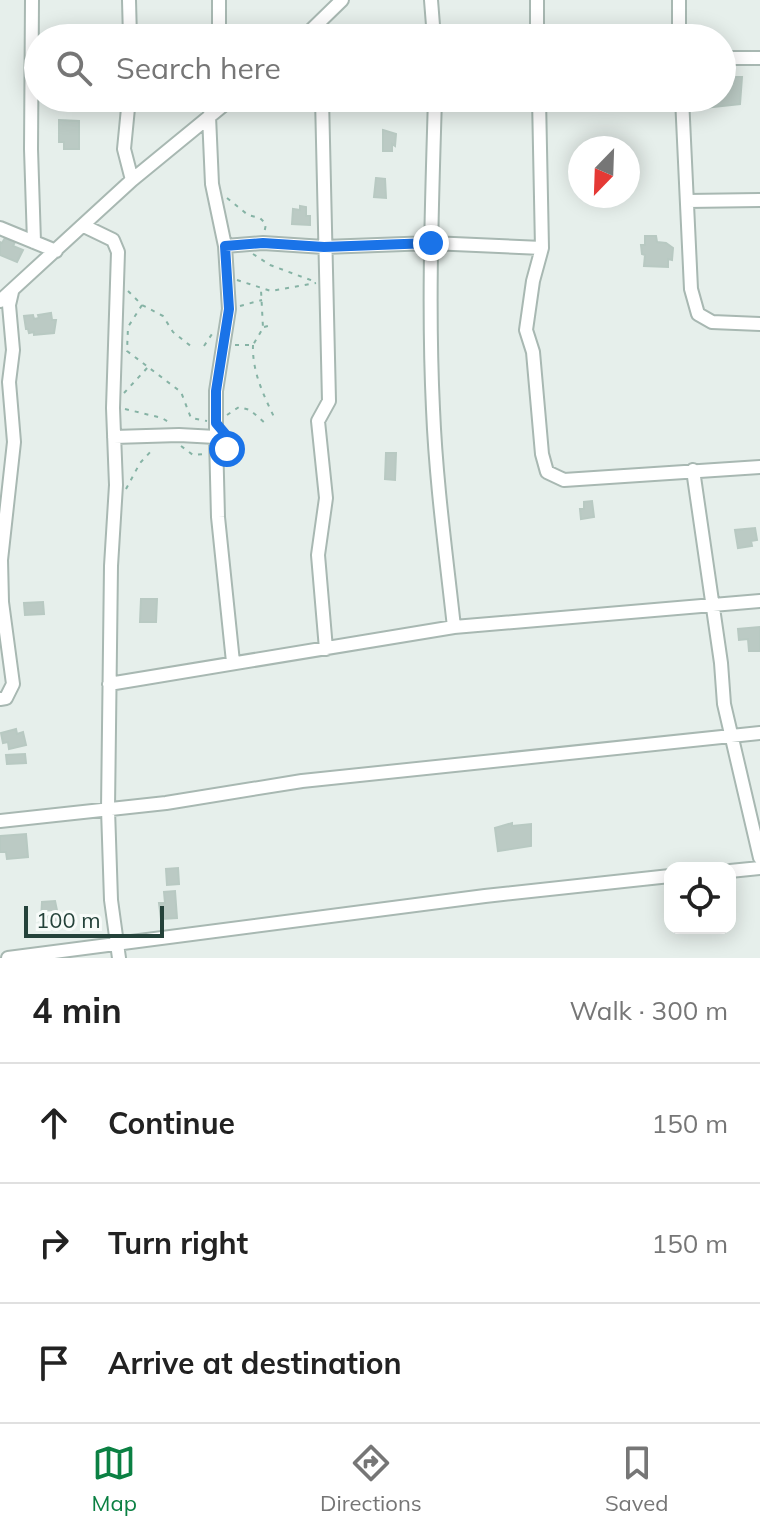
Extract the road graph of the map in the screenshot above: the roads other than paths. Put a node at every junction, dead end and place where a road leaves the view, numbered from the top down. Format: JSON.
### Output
{"nodes":[{"id":1,"x":32,"y":0,"type":"edge"},
{"id":2,"x":129,"y":0,"type":"edge"},
{"id":3,"x":219,"y":0,"type":"edge"},
{"id":4,"x":342,"y":0,"type":"edge"},
{"id":5,"x":431,"y":0,"type":"edge"},
{"id":6,"x":537,"y":0,"type":"edge"},
{"id":7,"x":679,"y":0,"type":"edge"},
{"id":8,"x":32,"y":24,"type":"edge"},
{"id":9,"x":130,"y":24,"type":"edge"},
{"id":10,"x":219,"y":24,"type":"edge"},
{"id":11,"x":320,"y":24,"type":"edge"},
{"id":12,"x":433,"y":24,"type":"edge"},
{"id":13,"x":537,"y":24,"type":"edge"},
{"id":14,"x":679,"y":24,"type":"edge"},
{"id":15,"x":736,"y":58,"type":"edge"},
{"id":16,"x":760,"y":58,"type":"edge"},
{"id":17,"x":31,"y":112,"type":"edge"},
{"id":18,"x":128,"y":112,"type":"edge"},
{"id":19,"x":210,"y":112,"type":"edge"},
{"id":20,"x":216,"y":112,"type":"edge"},
{"id":21,"x":323,"y":112,"type":"edge"},
{"id":22,"x":435,"y":112,"type":"edge"},
{"id":23,"x":539,"y":112,"type":"edge"},
{"id":24,"x":683,"y":112,"type":"edge"},
{"id":25,"x":132,"y":180,"type":"junction"},
{"id":26,"x":760,"y":200,"type":"edge"},
{"id":27,"x":687,"y":201,"type":"junction"},
{"id":28,"x":84,"y":226,"type":"junction"},
{"id":29,"x":0,"y":228,"type":"edge"},
{"id":30,"x":34,"y":242,"type":"junction"},
{"id":31,"x":431,"y":243,"type":"junction"},
{"id":32,"x":225,"y":246,"type":"junction"},
{"id":33,"x":324,"y":247,"type":"junction"},
{"id":34,"x":542,"y":248,"type":"junction"},
{"id":35,"x":56,"y":251,"type":"junction"},
{"id":36,"x":12,"y":292,"type":"junction"},
{"id":37,"x":0,"y":301,"type":"edge"},
{"id":38,"x":760,"y":324,"type":"edge"},
{"id":39,"x":216,"y":430,"type":"junction"},
{"id":40,"x":114,"y":437,"type":"junction"},
{"id":41,"x":760,"y":467,"type":"edge"},
{"id":42,"x":693,"y":470,"type":"junction"},
{"id":43,"x":760,"y":601,"type":"edge"},
{"id":44,"x":711,"y":603,"type":"junction"},
{"id":45,"x":454,"y":627,"type":"junction"},
{"id":46,"x":326,"y":649,"type":"junction"},
{"id":47,"x":233,"y":662,"type":"junction"},
{"id":48,"x":109,"y":684,"type":"junction"},
{"id":49,"x":0,"y":699,"type":"edge"},
{"id":50,"x":760,"y":733,"type":"edge"},
{"id":51,"x":732,"y":734,"type":"junction"},
{"id":52,"x":108,"y":809,"type":"junction"},
{"id":53,"x":0,"y":821,"type":"edge"},
{"id":54,"x":760,"y":858,"type":"edge"},
{"id":55,"x":760,"y":868,"type":"edge"},
{"id":56,"x":736,"y":870,"type":"edge"},
{"id":57,"x":664,"y":877,"type":"edge"},
{"id":58,"x":116,"y":944,"type":"junction"},
{"id":59,"x":8,"y":958,"type":"edge"},
{"id":60,"x":119,"y":958,"type":"edge"}],
"edges":[{"from":1,"to":8,"type":"street"},
{"from":2,"to":9,"type":"street"},
{"from":3,"to":10,"type":"street"},
{"from":4,"to":11,"type":"street"},
{"from":5,"to":12,"type":"street"},
{"from":6,"to":13,"type":"street"},
{"from":7,"to":14,"type":"street"},
{"from":15,"to":16,"type":"street"},
{"from":17,"to":30,"type":"street"},
{"from":18,"to":25,"type":"street"},
{"from":19,"to":25,"type":"street"},
{"from":20,"to":32,"type":"street"},
{"from":21,"to":33,"type":"street"},
{"from":22,"to":31,"type":"street"},
{"from":23,"to":34,"type":"street"},
{"from":24,"to":27,"type":"street"},
{"from":25,"to":28,"type":"street"},
{"from":26,"to":27,"type":"street"},
{"from":27,"to":38,"type":"street"},
{"from":28,"to":35,"type":"street"},
{"from":28,"to":40,"type":"street"},
{"from":29,"to":30,"type":"street"},
{"from":30,"to":35,"type":"street"},
{"from":31,"to":33,"type":"street"},
{"from":31,"to":34,"type":"street"},
{"from":31,"to":45,"type":"street"},
{"from":32,"to":33,"type":"street"},
{"from":32,"to":39,"type":"street"},
{"from":33,"to":46,"type":"street"},
{"from":34,"to":42,"type":"street"},
{"from":35,"to":36,"type":"street"},
{"from":36,"to":37,"type":"street"},
{"from":36,"to":49,"type":"street"},
{"from":39,"to":40,"type":"street"},
{"from":39,"to":47,"type":"street"},
{"from":40,"to":48,"type":"street"},
{"from":41,"to":42,"type":"street"},
{"from":42,"to":44,"type":"street"},
{"from":43,"to":44,"type":"street"},
{"from":44,"to":45,"type":"street"},
{"from":44,"to":51,"type":"street"},
{"from":45,"to":46,"type":"street"},
{"from":46,"to":47,"type":"street"},
{"from":47,"to":48,"type":"street"},
{"from":48,"to":52,"type":"street"},
{"from":50,"to":51,"type":"street"},
{"from":51,"to":52,"type":"street"},
{"from":51,"to":54,"type":"street"},
{"from":52,"to":53,"type":"street"},
{"from":52,"to":58,"type":"street"},
{"from":55,"to":56,"type":"street"},
{"from":57,"to":58,"type":"street"},
{"from":58,"to":59,"type":"street"},
{"from":58,"to":60,"type":"street"}]}
